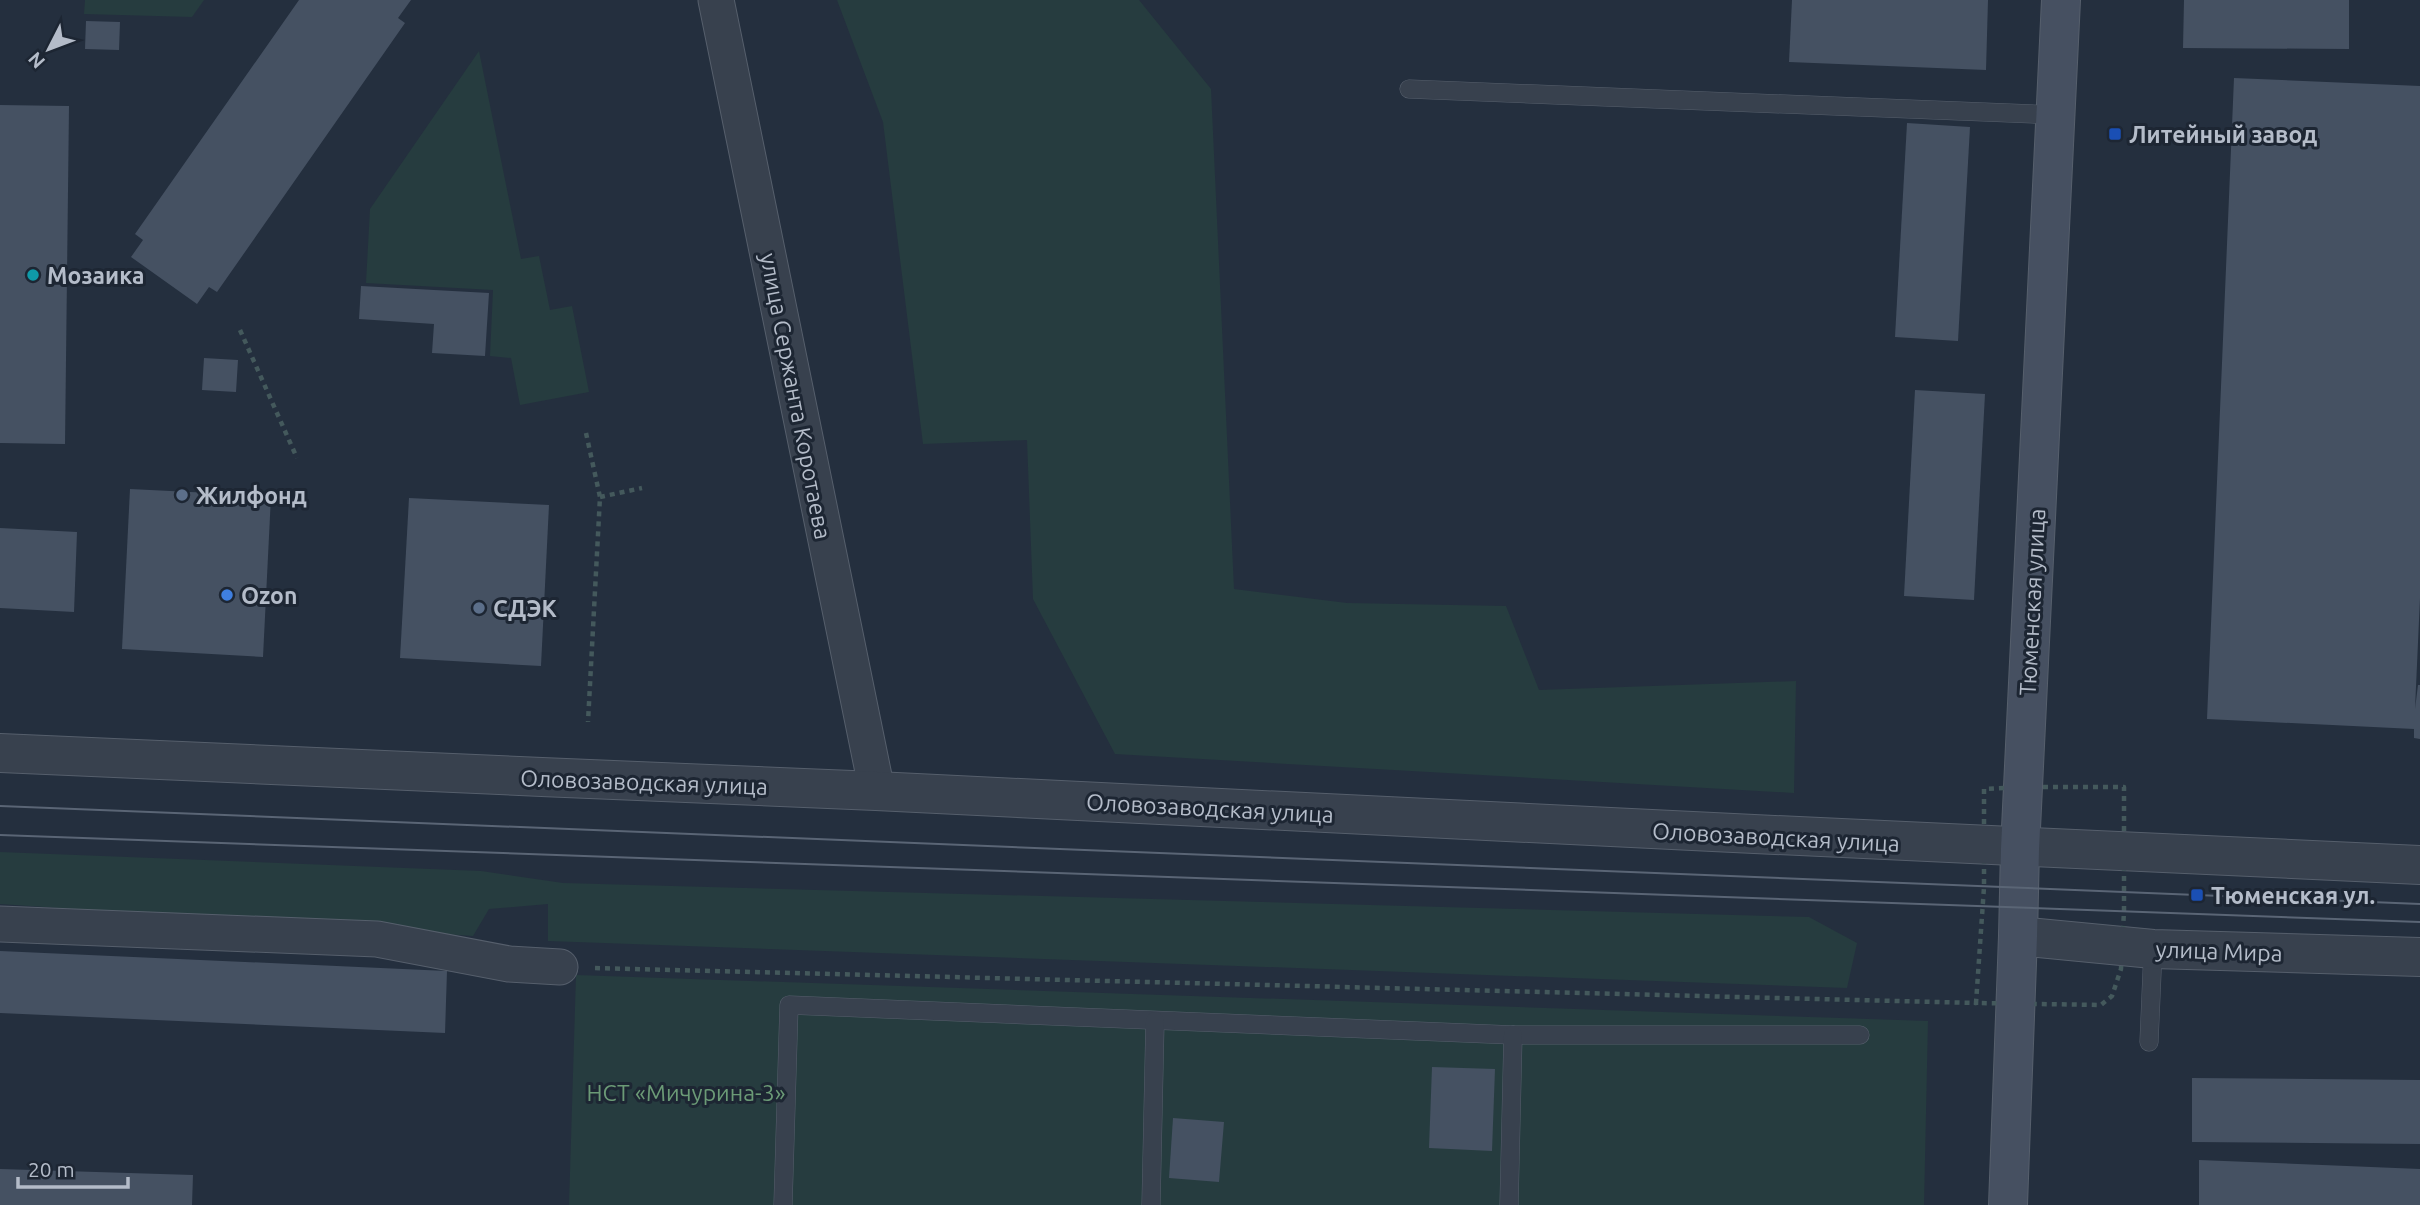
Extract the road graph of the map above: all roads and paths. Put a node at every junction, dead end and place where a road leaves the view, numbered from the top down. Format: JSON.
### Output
{"nodes":[{"id":1,"x":716,"y":0,"type":"edge"},
{"id":2,"x":2061,"y":0,"type":"edge"},
{"id":3,"x":1409,"y":89,"type":"dead end"},
{"id":4,"x":2056,"y":115,"type":"junction"},
{"id":5,"x":240,"y":330,"type":"dead end"},
{"id":6,"x":586,"y":433,"type":"dead end"},
{"id":7,"x":297,"y":458,"type":"dead end"},
{"id":8,"x":642,"y":488,"type":"dead end"},
{"id":9,"x":600,"y":497,"type":"junction"},
{"id":10,"x":588,"y":722,"type":"dead end"},
{"id":11,"x":0,"y":753,"type":"edge"},
{"id":12,"x":877,"y":791,"type":"junction"},
{"id":13,"x":2020,"y":849,"type":"junction"},
{"id":14,"x":2420,"y":865,"type":"edge"},
{"id":15,"x":0,"y":924,"type":"edge"},
{"id":16,"x":2018,"y":936,"type":"junction"},
{"id":17,"x":2153,"y":949,"type":"junction"},
{"id":18,"x":2420,"y":957,"type":"edge"},
{"id":19,"x":560,"y":967,"type":"dead end"},
{"id":20,"x":1155,"y":1021,"type":"junction"},
{"id":21,"x":1513,"y":1035,"type":"junction"},
{"id":22,"x":1860,"y":1035,"type":"dead end"},
{"id":23,"x":2149,"y":1042,"type":"dead end"},
{"id":24,"x":783,"y":1205,"type":"edge"},
{"id":25,"x":1150,"y":1205,"type":"edge"},
{"id":26,"x":1508,"y":1205,"type":"edge"},
{"id":27,"x":2008,"y":1205,"type":"edge"}],
"edges":[{"from":1,"to":12,"type":"street","name":"улица Сержанта Коротаева"},
{"from":2,"to":4,"type":"main road","name":"Тюменская улица"},
{"from":3,"to":4,"type":"lane"},
{"from":4,"to":13,"type":"main road","name":"Тюменская улица"},
{"from":5,"to":7,"type":"path"},
{"from":6,"to":9,"type":"path"},
{"from":8,"to":9,"type":"path"},
{"from":9,"to":10,"type":"path"},
{"from":11,"to":12,"type":"street","name":"Оловозаводская улица"},
{"from":12,"to":13,"type":"street","name":"Оловозаводская улица"},
{"from":13,"to":14,"type":"street","name":"Оловозаводская улица"},
{"from":13,"to":16,"type":"main road","name":"Тюменская улица"},
{"from":15,"to":19,"type":"street"},
{"from":16,"to":17,"type":"street","name":"улица Мира"},
{"from":16,"to":27,"type":"main road","name":"Тюменская улица"},
{"from":17,"to":18,"type":"street","name":"улица Мира"},
{"from":17,"to":23,"type":"lane"},
{"from":20,"to":21,"type":"lane"},
{"from":20,"to":24,"type":"lane"},
{"from":20,"to":25,"type":"lane"},
{"from":21,"to":22,"type":"lane"},
{"from":21,"to":26,"type":"lane"}]}
